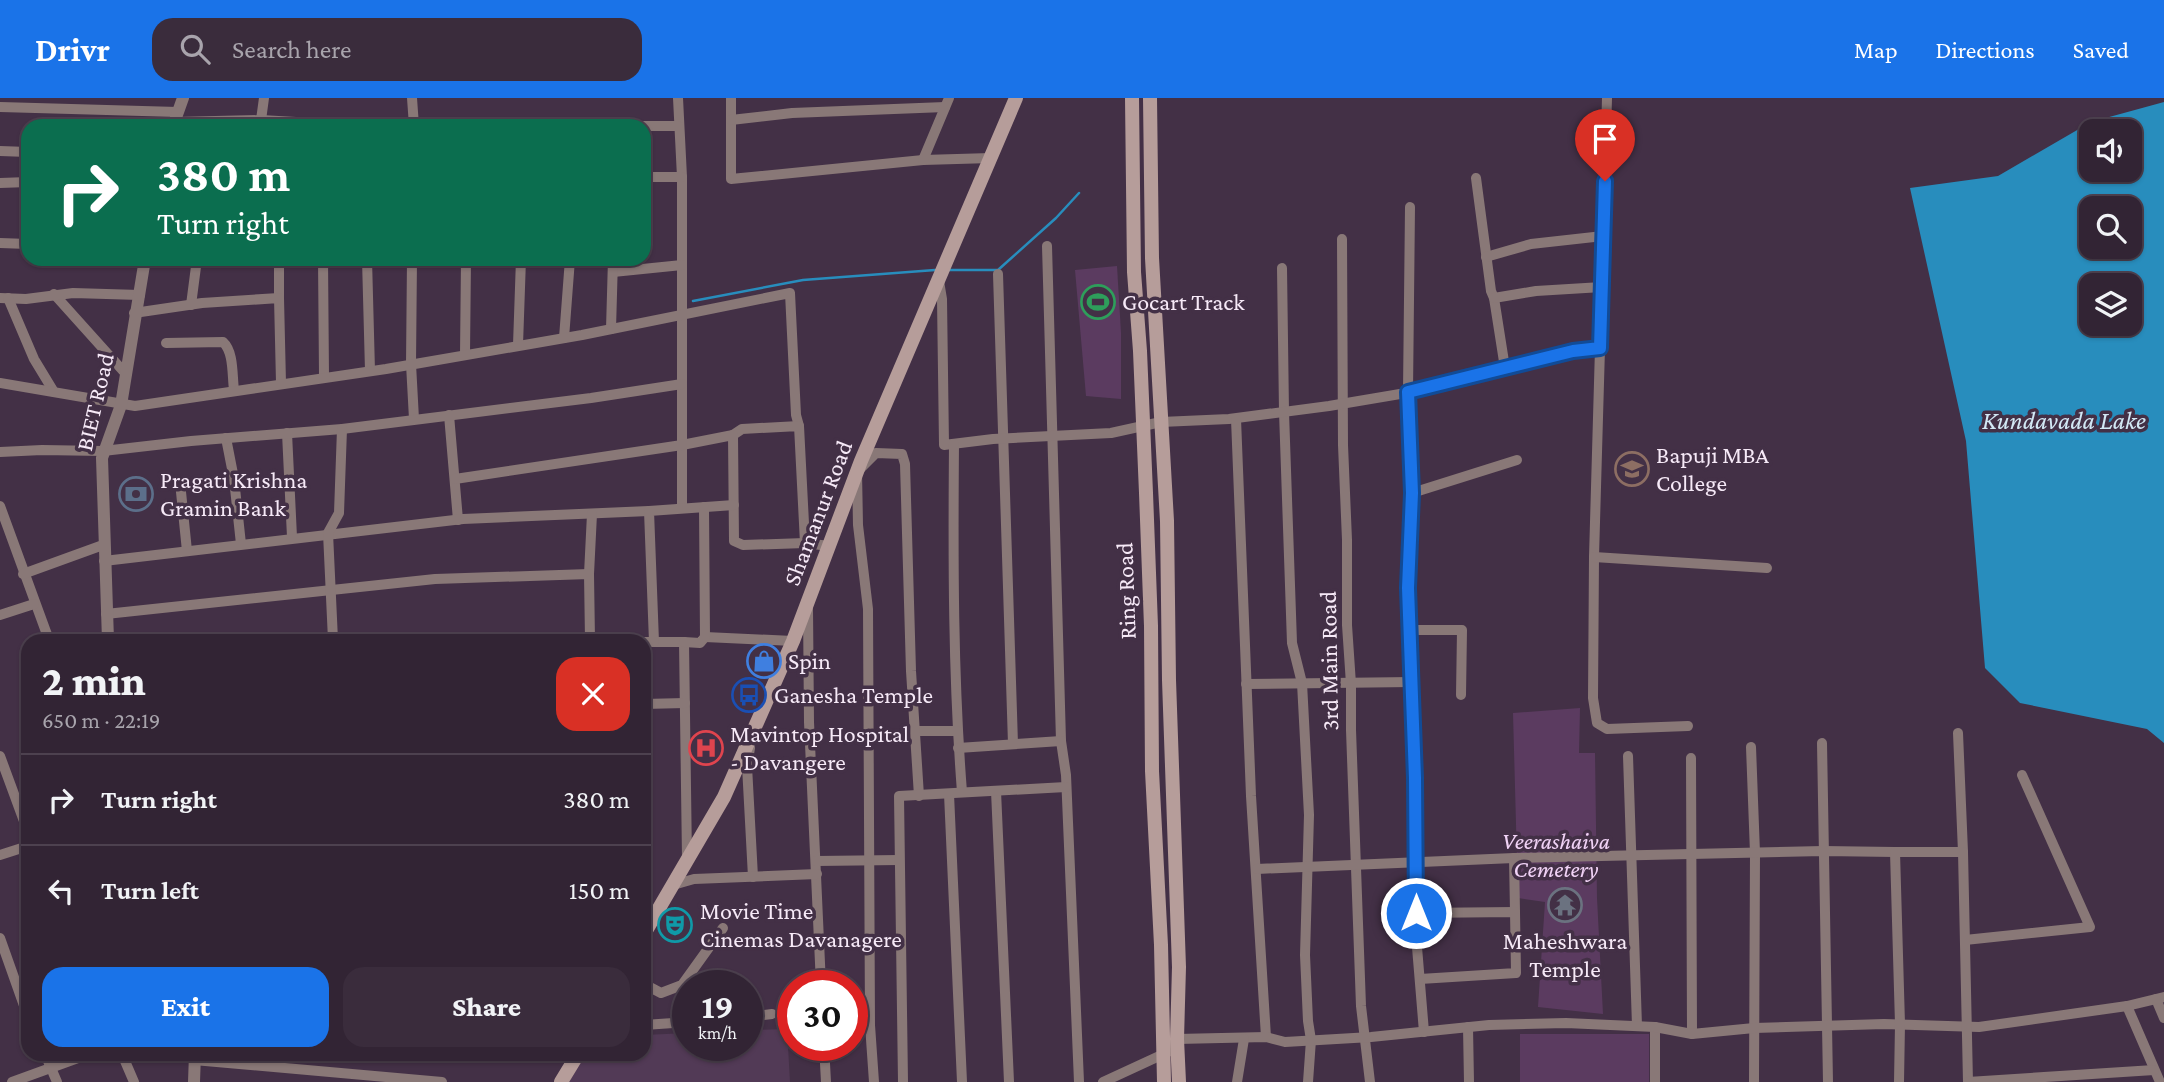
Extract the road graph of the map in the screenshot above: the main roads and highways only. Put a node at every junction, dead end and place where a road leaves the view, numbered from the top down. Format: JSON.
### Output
{"nodes":[{"id":1,"x":1016,"y":98,"type":"edge"},
{"id":2,"x":1132,"y":98,"type":"edge"},
{"id":3,"x":1150,"y":98,"type":"edge"},
{"id":4,"x":651,"y":922,"type":"edge"},
{"id":5,"x":574,"y":1061,"type":"edge"},
{"id":6,"x":561,"y":1082,"type":"edge"},
{"id":7,"x":1164,"y":1082,"type":"edge"},
{"id":8,"x":1179,"y":1082,"type":"edge"}],
"edges":[{"from":1,"to":4,"type":"main road","name":"Shamanur Road"},
{"from":2,"to":7,"type":"main road","name":"Ring Road"},
{"from":3,"to":8,"type":"main road","name":"Ring Road"},
{"from":5,"to":6,"type":"main road"}]}
